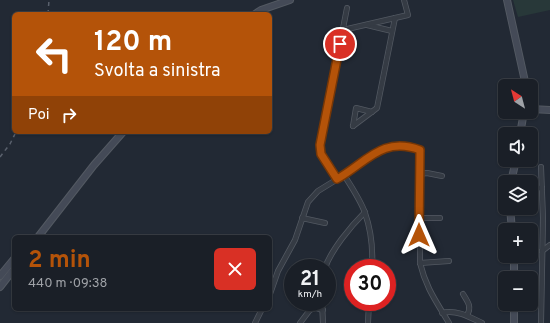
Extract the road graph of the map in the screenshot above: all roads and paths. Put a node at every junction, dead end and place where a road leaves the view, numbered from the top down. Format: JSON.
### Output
{"nodes":[{"id":1,"x":290,"y":0,"type":"edge"},
{"id":2,"x":404,"y":0,"type":"edge"},
{"id":3,"x":507,"y":0,"type":"edge"},
{"id":4,"x":347,"y":8,"type":"dead end"},
{"id":5,"x":258,"y":12,"type":"edge"},
{"id":6,"x":395,"y":18,"type":"junction"},
{"id":7,"x":366,"y":25,"type":"junction"},
{"id":8,"x":343,"y":30,"type":"junction"},
{"id":9,"x":392,"y":31,"type":"junction"},
{"id":10,"x":524,"y":79,"type":"edge"},
{"id":11,"x":538,"y":109,"type":"edge"},
{"id":12,"x":550,"y":110,"type":"edge"},
{"id":13,"x":372,"y":112,"type":"junction"},
{"id":14,"x":121,"y":134,"type":"edge"},
{"id":15,"x":541,"y":167,"type":"dead end"},
{"id":16,"x":420,"y":174,"type":"junction"},
{"id":17,"x":344,"y":175,"type":"junction"},
{"id":18,"x":442,"y":176,"type":"dead end"},
{"id":19,"x":337,"y":179,"type":"junction"},
{"id":20,"x":538,"y":188,"type":"edge"},
{"id":21,"x":542,"y":188,"type":"junction"},
{"id":22,"x":365,"y":212,"type":"junction"},
{"id":23,"x":302,"y":218,"type":"junction"},
{"id":24,"x":419,"y":218,"type":"junction"},
{"id":25,"x":440,"y":218,"type":"dead end"},
{"id":26,"x":324,"y":224,"type":"dead end"},
{"id":27,"x":39,"y":235,"type":"edge"},
{"id":28,"x":550,"y":245,"type":"edge"},
{"id":29,"x":542,"y":251,"type":"junction"},
{"id":30,"x":330,"y":259,"type":"edge"},
{"id":31,"x":373,"y":259,"type":"edge"},
{"id":32,"x":12,"y":261,"type":"edge"},
{"id":33,"x":449,"y":261,"type":"dead end"},
{"id":34,"x":420,"y":263,"type":"junction"},
{"id":35,"x":12,"y":272,"type":"edge"},
{"id":36,"x":0,"y":276,"type":"edge"},
{"id":37,"x":0,"y":287,"type":"edge"},
{"id":38,"x":272,"y":288,"type":"edge"},
{"id":39,"x":463,"y":294,"type":"dead end"},
{"id":40,"x":261,"y":311,"type":"edge"},
{"id":41,"x":309,"y":311,"type":"edge"},
{"id":42,"x":323,"y":311,"type":"edge"},
{"id":43,"x":369,"y":311,"type":"edge"},
{"id":44,"x":514,"y":311,"type":"edge"},
{"id":45,"x":442,"y":312,"type":"junction"},
{"id":46,"x":467,"y":315,"type":"junction"},
{"id":47,"x":255,"y":323,"type":"edge"},
{"id":48,"x":300,"y":323,"type":"edge"},
{"id":49,"x":323,"y":323,"type":"edge"},
{"id":50,"x":368,"y":323,"type":"edge"},
{"id":51,"x":448,"y":323,"type":"edge"},
{"id":52,"x":482,"y":323,"type":"edge"},
{"id":53,"x":514,"y":323,"type":"edge"},
{"id":54,"x":541,"y":323,"type":"edge"}],
"edges":[{"from":1,"to":5,"type":"main road"},
{"from":2,"to":6,"type":"street"},
{"from":3,"to":10,"type":"main road"},
{"from":4,"to":8,"type":"street"},
{"from":6,"to":7,"type":"street"},
{"from":6,"to":9,"type":"street"},
{"from":7,"to":8,"type":"street"},
{"from":7,"to":9,"type":"street"},
{"from":8,"to":19,"type":"street"},
{"from":9,"to":13,"type":"street"},
{"from":11,"to":12,"type":"main road"},
{"from":13,"to":13,"type":"street"},
{"from":14,"to":27,"type":"main road"},
{"from":15,"to":21,"type":"street"},
{"from":16,"to":17,"type":"street"},
{"from":16,"to":18,"type":"street"},
{"from":16,"to":24,"type":"street"},
{"from":17,"to":19,"type":"street"},
{"from":17,"to":22,"type":"street"},
{"from":19,"to":23,"type":"street"},
{"from":20,"to":21,"type":"street"},
{"from":21,"to":29,"type":"street"},
{"from":22,"to":30,"type":"street"},
{"from":22,"to":31,"type":"street"},
{"from":23,"to":26,"type":"street"},
{"from":23,"to":38,"type":"street"},
{"from":24,"to":25,"type":"street"},
{"from":24,"to":34,"type":"street"},
{"from":28,"to":29,"type":"street"},
{"from":29,"to":54,"type":"street"},
{"from":32,"to":36,"type":"main road"},
{"from":33,"to":34,"type":"street"},
{"from":34,"to":45,"type":"street"},
{"from":35,"to":37,"type":"main road"},
{"from":39,"to":46,"type":"street"},
{"from":40,"to":47,"type":"street"},
{"from":41,"to":48,"type":"street"},
{"from":42,"to":49,"type":"street"},
{"from":43,"to":50,"type":"street"},
{"from":44,"to":53,"type":"main road"},
{"from":45,"to":46,"type":"street"},
{"from":45,"to":51,"type":"street"},
{"from":46,"to":52,"type":"street"}]}
